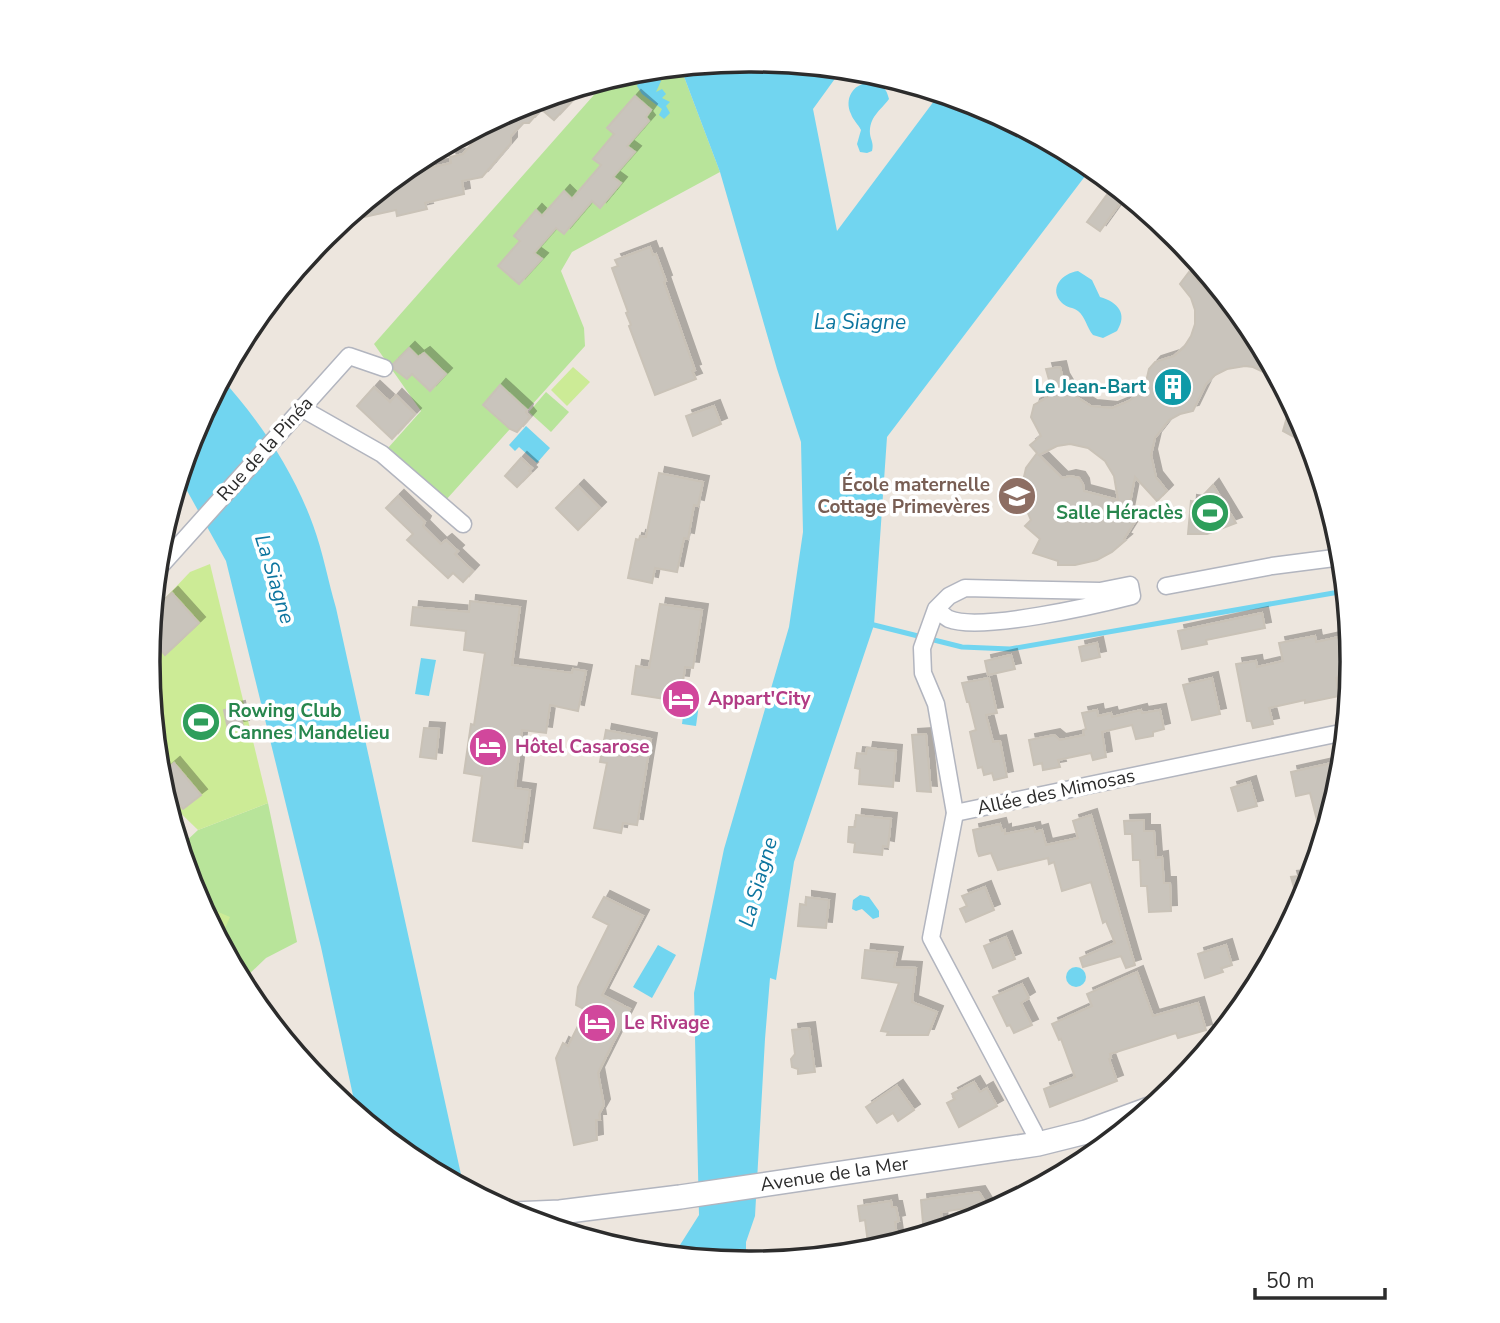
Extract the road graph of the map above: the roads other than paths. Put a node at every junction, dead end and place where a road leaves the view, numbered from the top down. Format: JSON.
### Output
{"nodes":[{"id":1,"x":384,"y":369,"type":"dead end"},
{"id":2,"x":301,"y":408,"type":"junction"},
{"id":3,"x":463,"y":524,"type":"dead end"},
{"id":4,"x":170,"y":555,"type":"edge"},
{"id":5,"x":1330,"y":559,"type":"edge"},
{"id":6,"x":1166,"y":586,"type":"dead end"},
{"id":7,"x":936,"y":609,"type":"junction"},
{"id":8,"x":1335,"y":734,"type":"edge"},
{"id":9,"x":955,"y":813,"type":"junction"},
{"id":10,"x":1121,"y":1119,"type":"edge"},
{"id":11,"x":1038,"y":1144,"type":"junction"},
{"id":12,"x":541,"y":1213,"type":"edge"}],
"edges":[{"from":1,"to":2,"type":"street","name":"Rue de la Pinéa"},
{"from":2,"to":3,"type":"street"},
{"from":2,"to":4,"type":"street","name":"Rue de la Pinéa"},
{"from":5,"to":6,"type":"street"},
{"from":7,"to":7,"type":"street"},
{"from":7,"to":9,"type":"street"},
{"from":8,"to":9,"type":"street","name":"Allée des Mimosas"},
{"from":9,"to":11,"type":"street","name":"Allée des Mimosas"},
{"from":10,"to":11,"type":"main road","name":"Avenue de la Mer"},
{"from":11,"to":12,"type":"main road","name":"Avenue de la Mer"}]}
